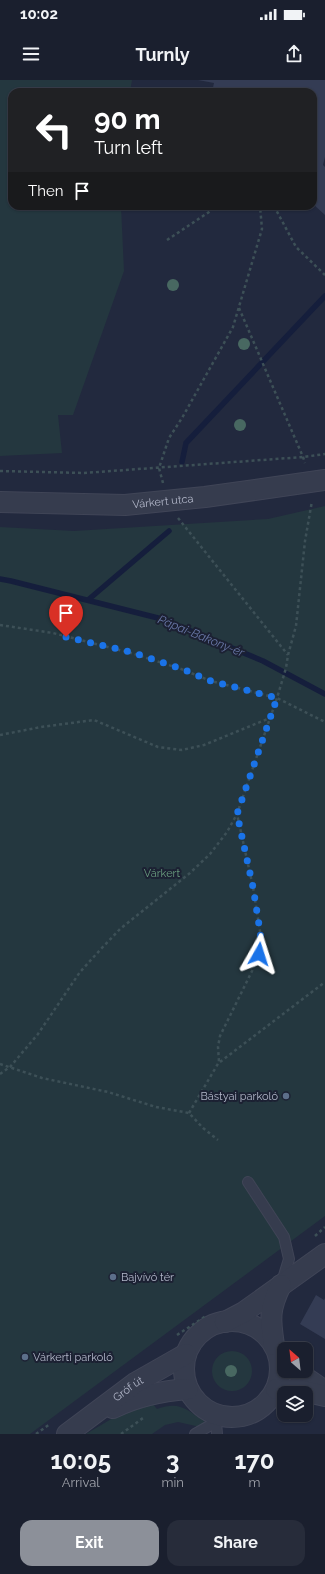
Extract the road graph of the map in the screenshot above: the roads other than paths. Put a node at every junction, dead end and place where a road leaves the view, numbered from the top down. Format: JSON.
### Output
{"nodes":[{"id":1,"x":317,"y":482,"type":"edge"},
{"id":2,"x":0,"y":502,"type":"edge"},
{"id":3,"x":248,"y":1182,"type":"dead end"},
{"id":4,"x":325,"y":1254,"type":"edge"},
{"id":5,"x":281,"y":1285,"type":"junction"},
{"id":6,"x":225,"y":1322,"type":"junction"},
{"id":7,"x":277,"y":1349,"type":"edge"},
{"id":8,"x":277,"y":1353,"type":"edge"},
{"id":9,"x":186,"y":1354,"type":"junction"},
{"id":10,"x":279,"y":1378,"type":"edge"},
{"id":11,"x":306,"y":1378,"type":"edge"},
{"id":12,"x":276,"y":1389,"type":"junction"},
{"id":13,"x":325,"y":1391,"type":"edge"},
{"id":14,"x":325,"y":1396,"type":"edge"},
{"id":15,"x":189,"y":1398,"type":"junction"},
{"id":16,"x":218,"y":1423,"type":"edge"},
{"id":17,"x":70,"y":1431,"type":"edge"},
{"id":18,"x":195,"y":1434,"type":"edge"}],
"edges":[{"from":1,"to":2,"type":"street","name":"Várkert utca"},
{"from":3,"to":5,"type":"lane"},
{"from":4,"to":5,"type":"street","name":"Gróf út"},
{"from":5,"to":6,"type":"street","name":"Gróf út"},
{"from":5,"to":7,"type":"street","name":"Gróf út"},
{"from":6,"to":8,"type":"street","name":"Gróf út"},
{"from":6,"to":9,"type":"street","name":"Gróf út"},
{"from":9,"to":15,"type":"street","name":"Gróf út"},
{"from":9,"to":17,"type":"street","name":"Gróf út"},
{"from":10,"to":12,"type":"street","name":"Gróf út"},
{"from":11,"to":13,"type":"street"},
{"from":12,"to":14,"type":"street"},
{"from":12,"to":16,"type":"street","name":"Gróf út"},
{"from":15,"to":16,"type":"street","name":"Gróf út"},
{"from":15,"to":17,"type":"street","name":"Gróf út"},
{"from":16,"to":18,"type":"lane"}]}
